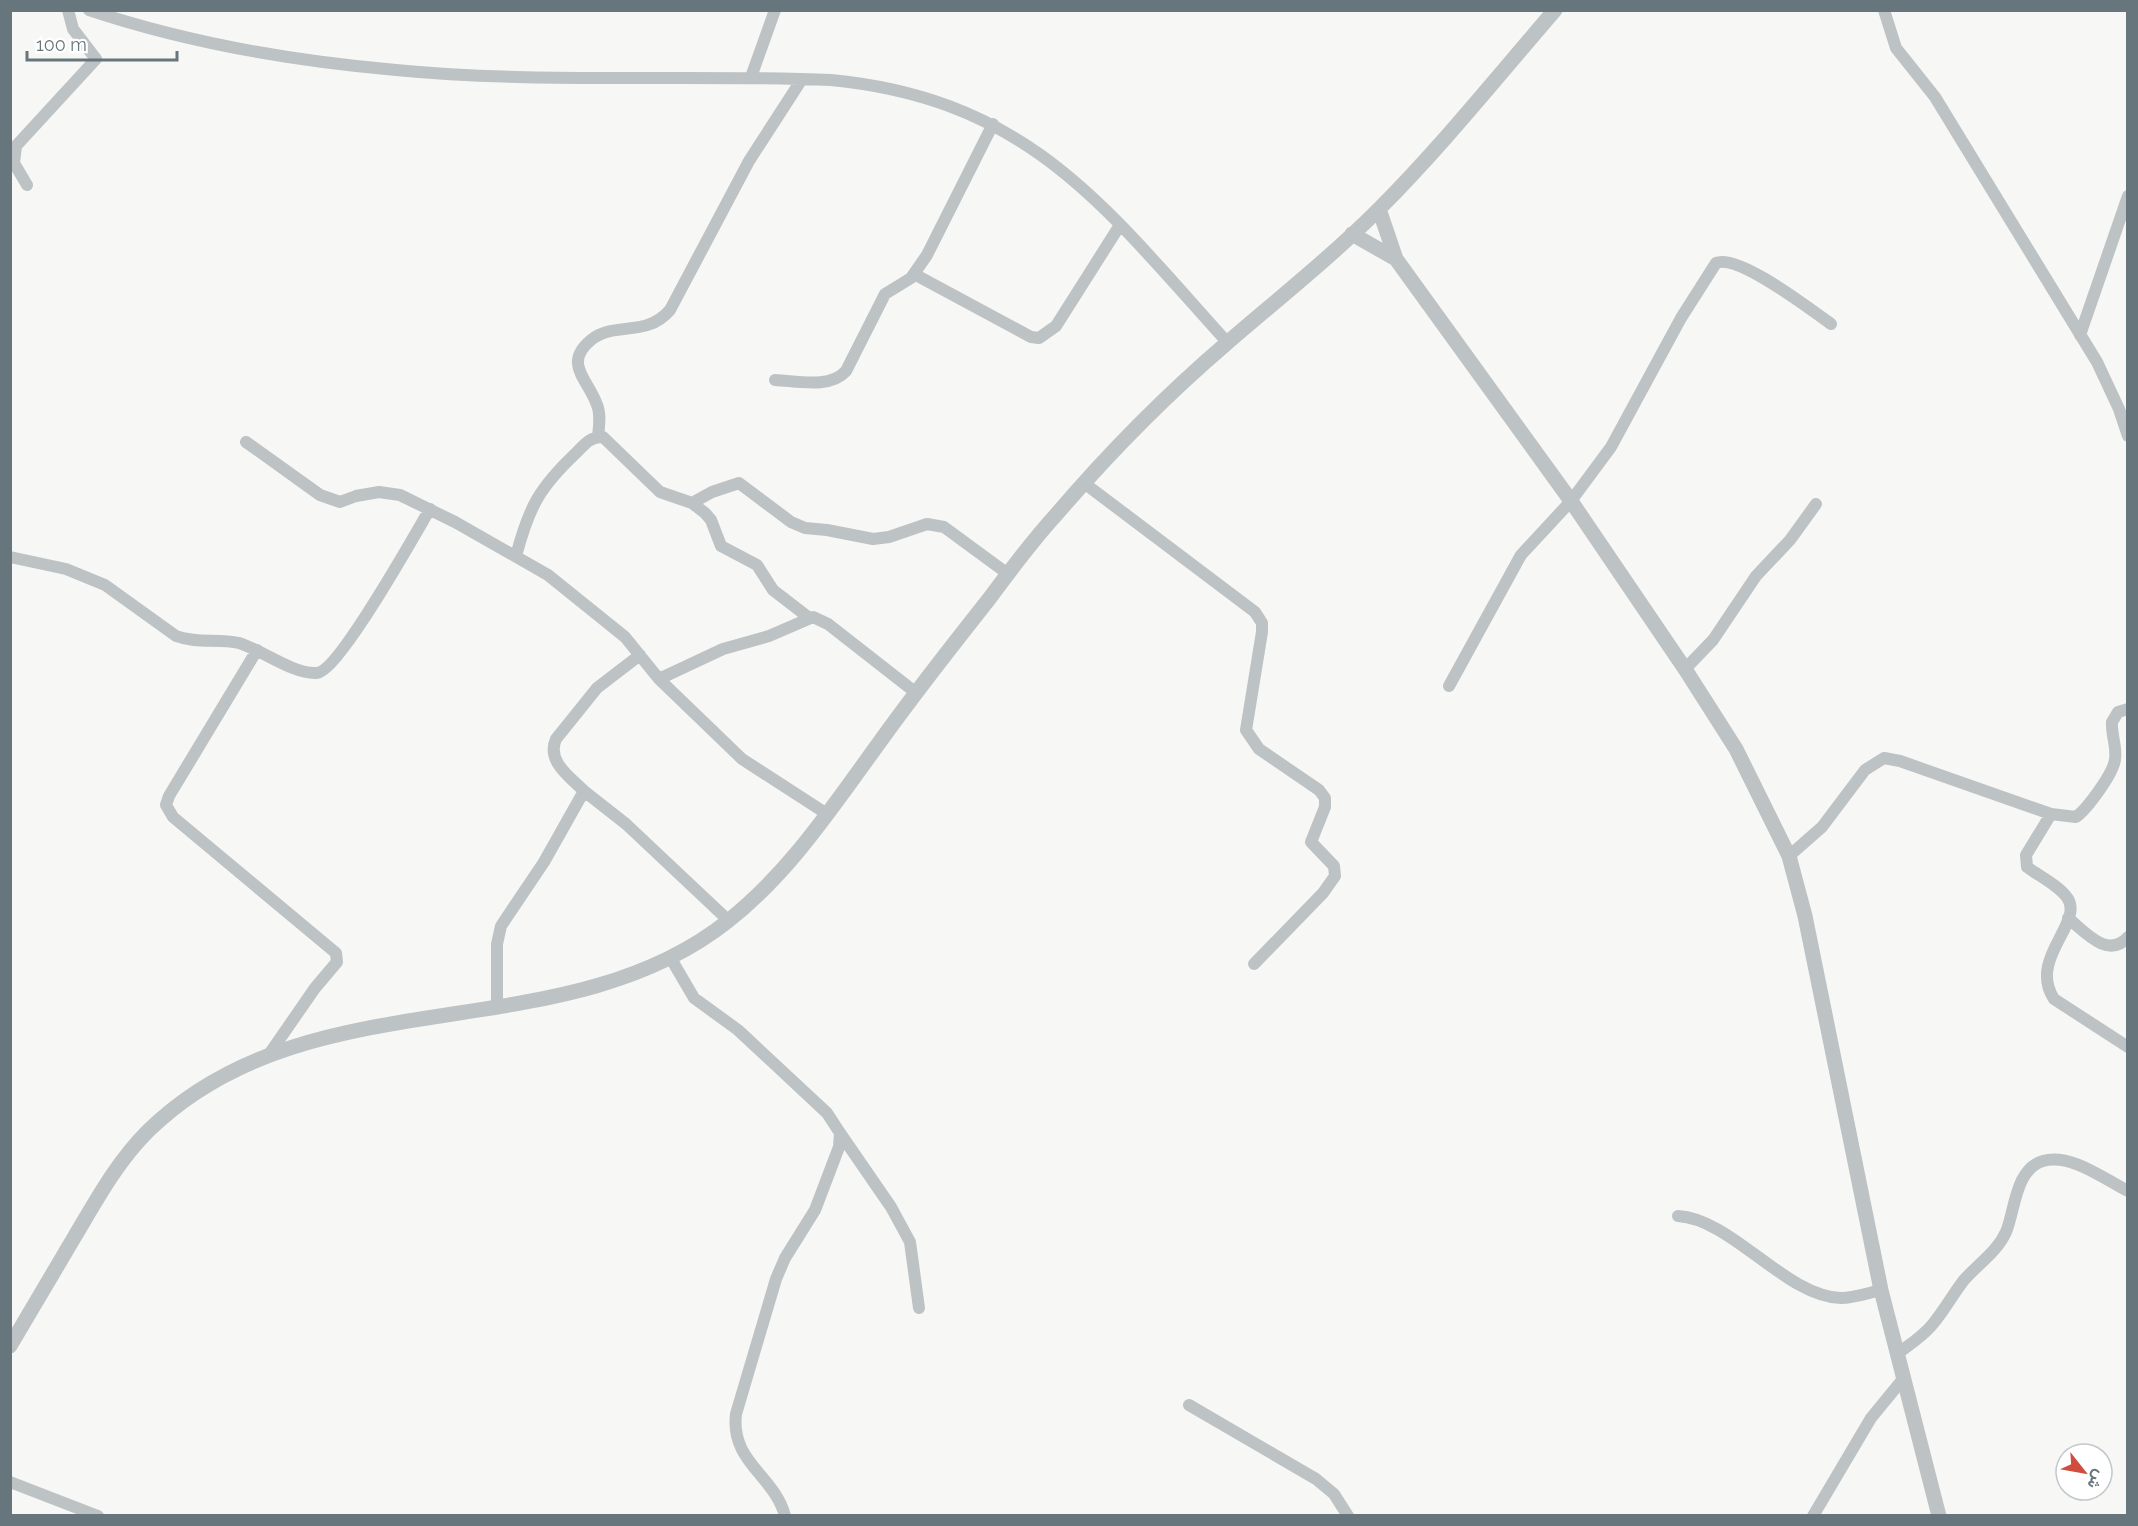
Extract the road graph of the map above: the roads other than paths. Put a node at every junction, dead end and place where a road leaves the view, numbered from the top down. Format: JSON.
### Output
{"nodes":[{"id":1,"x":68,"y":10,"type":"edge"},
{"id":2,"x":89,"y":10,"type":"edge"},
{"id":3,"x":776,"y":10,"type":"edge"},
{"id":4,"x":1555,"y":10,"type":"edge"},
{"id":5,"x":1884,"y":10,"type":"edge"},
{"id":6,"x":112,"y":14,"type":"edge"},
{"id":7,"x":751,"y":77,"type":"junction"},
{"id":8,"x":802,"y":79,"type":"junction"},
{"id":9,"x":993,"y":124,"type":"junction"},
{"id":10,"x":27,"y":185,"type":"dead end"},
{"id":11,"x":2127,"y":196,"type":"edge"},
{"id":12,"x":1379,"y":209,"type":"junction"},
{"id":13,"x":1120,"y":225,"type":"junction"},
{"id":14,"x":1352,"y":234,"type":"junction"},
{"id":15,"x":1396,"y":259,"type":"junction"},
{"id":16,"x":914,"y":274,"type":"junction"},
{"id":17,"x":1831,"y":324,"type":"dead end"},
{"id":18,"x":2080,"y":335,"type":"junction"},
{"id":19,"x":1227,"y":342,"type":"junction"},
{"id":20,"x":775,"y":380,"type":"dead end"},
{"id":21,"x":2127,"y":436,"type":"edge"},
{"id":22,"x":598,"y":437,"type":"junction"},
{"id":23,"x":246,"y":442,"type":"dead end"},
{"id":24,"x":1084,"y":483,"type":"junction"},
{"id":25,"x":1571,"y":501,"type":"junction"},
{"id":26,"x":692,"y":503,"type":"junction"},
{"id":27,"x":1816,"y":504,"type":"dead end"},
{"id":28,"x":430,"y":509,"type":"junction"},
{"id":29,"x":516,"y":556,"type":"junction"},
{"id":30,"x":10,"y":557,"type":"edge"},
{"id":31,"x":1008,"y":574,"type":"junction"},
{"id":32,"x":808,"y":617,"type":"junction"},
{"id":33,"x":257,"y":650,"type":"junction"},
{"id":34,"x":640,"y":655,"type":"junction"},
{"id":35,"x":1685,"y":669,"type":"junction"},
{"id":36,"x":659,"y":679,"type":"junction"},
{"id":37,"x":1449,"y":686,"type":"dead end"},
{"id":38,"x":915,"y":692,"type":"junction"},
{"id":39,"x":2127,"y":709,"type":"edge"},
{"id":40,"x":584,"y":791,"type":"junction"},
{"id":41,"x":827,"y":814,"type":"junction"},
{"id":42,"x":2051,"y":814,"type":"junction"},
{"id":43,"x":1788,"y":856,"type":"junction"},
{"id":44,"x":2068,"y":918,"type":"junction"},
{"id":45,"x":729,"y":921,"type":"junction"},
{"id":46,"x":2127,"y":937,"type":"edge"},
{"id":47,"x":670,"y":957,"type":"junction"},
{"id":48,"x":1254,"y":964,"type":"dead end"},
{"id":49,"x":497,"y":1005,"type":"junction"},
{"id":50,"x":2127,"y":1047,"type":"edge"},
{"id":51,"x":270,"y":1053,"type":"junction"},
{"id":52,"x":840,"y":1133,"type":"junction"},
{"id":53,"x":2127,"y":1191,"type":"edge"},
{"id":54,"x":1678,"y":1216,"type":"dead end"},
{"id":55,"x":1881,"y":1290,"type":"junction"},
{"id":56,"x":919,"y":1308,"type":"dead end"},
{"id":57,"x":10,"y":1346,"type":"edge"},
{"id":58,"x":1897,"y":1354,"type":"junction"},
{"id":59,"x":1903,"y":1379,"type":"junction"},
{"id":60,"x":1189,"y":1405,"type":"dead end"},
{"id":61,"x":10,"y":1482,"type":"edge"},
{"id":62,"x":98,"y":1515,"type":"edge"},
{"id":63,"x":785,"y":1515,"type":"edge"},
{"id":64,"x":1348,"y":1515,"type":"edge"},
{"id":65,"x":1812,"y":1515,"type":"edge"},
{"id":66,"x":1939,"y":1515,"type":"edge"}],
"edges":[{"from":1,"to":10,"type":"street"},
{"from":2,"to":6,"type":"street"},
{"from":3,"to":7,"type":"street"},
{"from":4,"to":12,"type":"street"},
{"from":5,"to":18,"type":"street"},
{"from":6,"to":7,"type":"street"},
{"from":7,"to":8,"type":"street"},
{"from":8,"to":9,"type":"street"},
{"from":8,"to":22,"type":"street"},
{"from":9,"to":13,"type":"street"},
{"from":9,"to":16,"type":"street"},
{"from":11,"to":18,"type":"street"},
{"from":12,"to":14,"type":"street"},
{"from":12,"to":15,"type":"street"},
{"from":13,"to":16,"type":"street"},
{"from":13,"to":19,"type":"street"},
{"from":14,"to":15,"type":"street"},
{"from":14,"to":19,"type":"street"},
{"from":15,"to":25,"type":"street"},
{"from":16,"to":20,"type":"street"},
{"from":17,"to":25,"type":"street"},
{"from":18,"to":21,"type":"street"},
{"from":19,"to":24,"type":"street"},
{"from":22,"to":26,"type":"street"},
{"from":22,"to":29,"type":"street"},
{"from":23,"to":28,"type":"street"},
{"from":24,"to":31,"type":"street"},
{"from":24,"to":48,"type":"street"},
{"from":25,"to":35,"type":"street"},
{"from":25,"to":37,"type":"street"},
{"from":26,"to":31,"type":"street"},
{"from":26,"to":32,"type":"street"},
{"from":27,"to":35,"type":"street"},
{"from":28,"to":29,"type":"street"},
{"from":28,"to":33,"type":"street"},
{"from":29,"to":34,"type":"street"},
{"from":30,"to":33,"type":"street"},
{"from":31,"to":38,"type":"street"},
{"from":32,"to":36,"type":"street"},
{"from":32,"to":38,"type":"street"},
{"from":33,"to":51,"type":"street"},
{"from":34,"to":36,"type":"street"},
{"from":34,"to":40,"type":"street"},
{"from":35,"to":43,"type":"street"},
{"from":36,"to":41,"type":"street"},
{"from":38,"to":41,"type":"street"},
{"from":39,"to":42,"type":"street"},
{"from":40,"to":45,"type":"street"},
{"from":40,"to":49,"type":"street"},
{"from":41,"to":45,"type":"street"},
{"from":42,"to":43,"type":"street"},
{"from":42,"to":44,"type":"street"},
{"from":43,"to":55,"type":"street"},
{"from":44,"to":46,"type":"street"},
{"from":44,"to":50,"type":"street"},
{"from":45,"to":47,"type":"street"},
{"from":47,"to":49,"type":"street"},
{"from":47,"to":52,"type":"street"},
{"from":49,"to":51,"type":"street"},
{"from":51,"to":57,"type":"street"},
{"from":52,"to":56,"type":"street"},
{"from":52,"to":63,"type":"street"},
{"from":53,"to":58,"type":"street"},
{"from":54,"to":55,"type":"street"},
{"from":55,"to":58,"type":"street"},
{"from":58,"to":59,"type":"street"},
{"from":59,"to":65,"type":"street"},
{"from":59,"to":66,"type":"street"},
{"from":60,"to":64,"type":"street"},
{"from":61,"to":62,"type":"street"}]}
